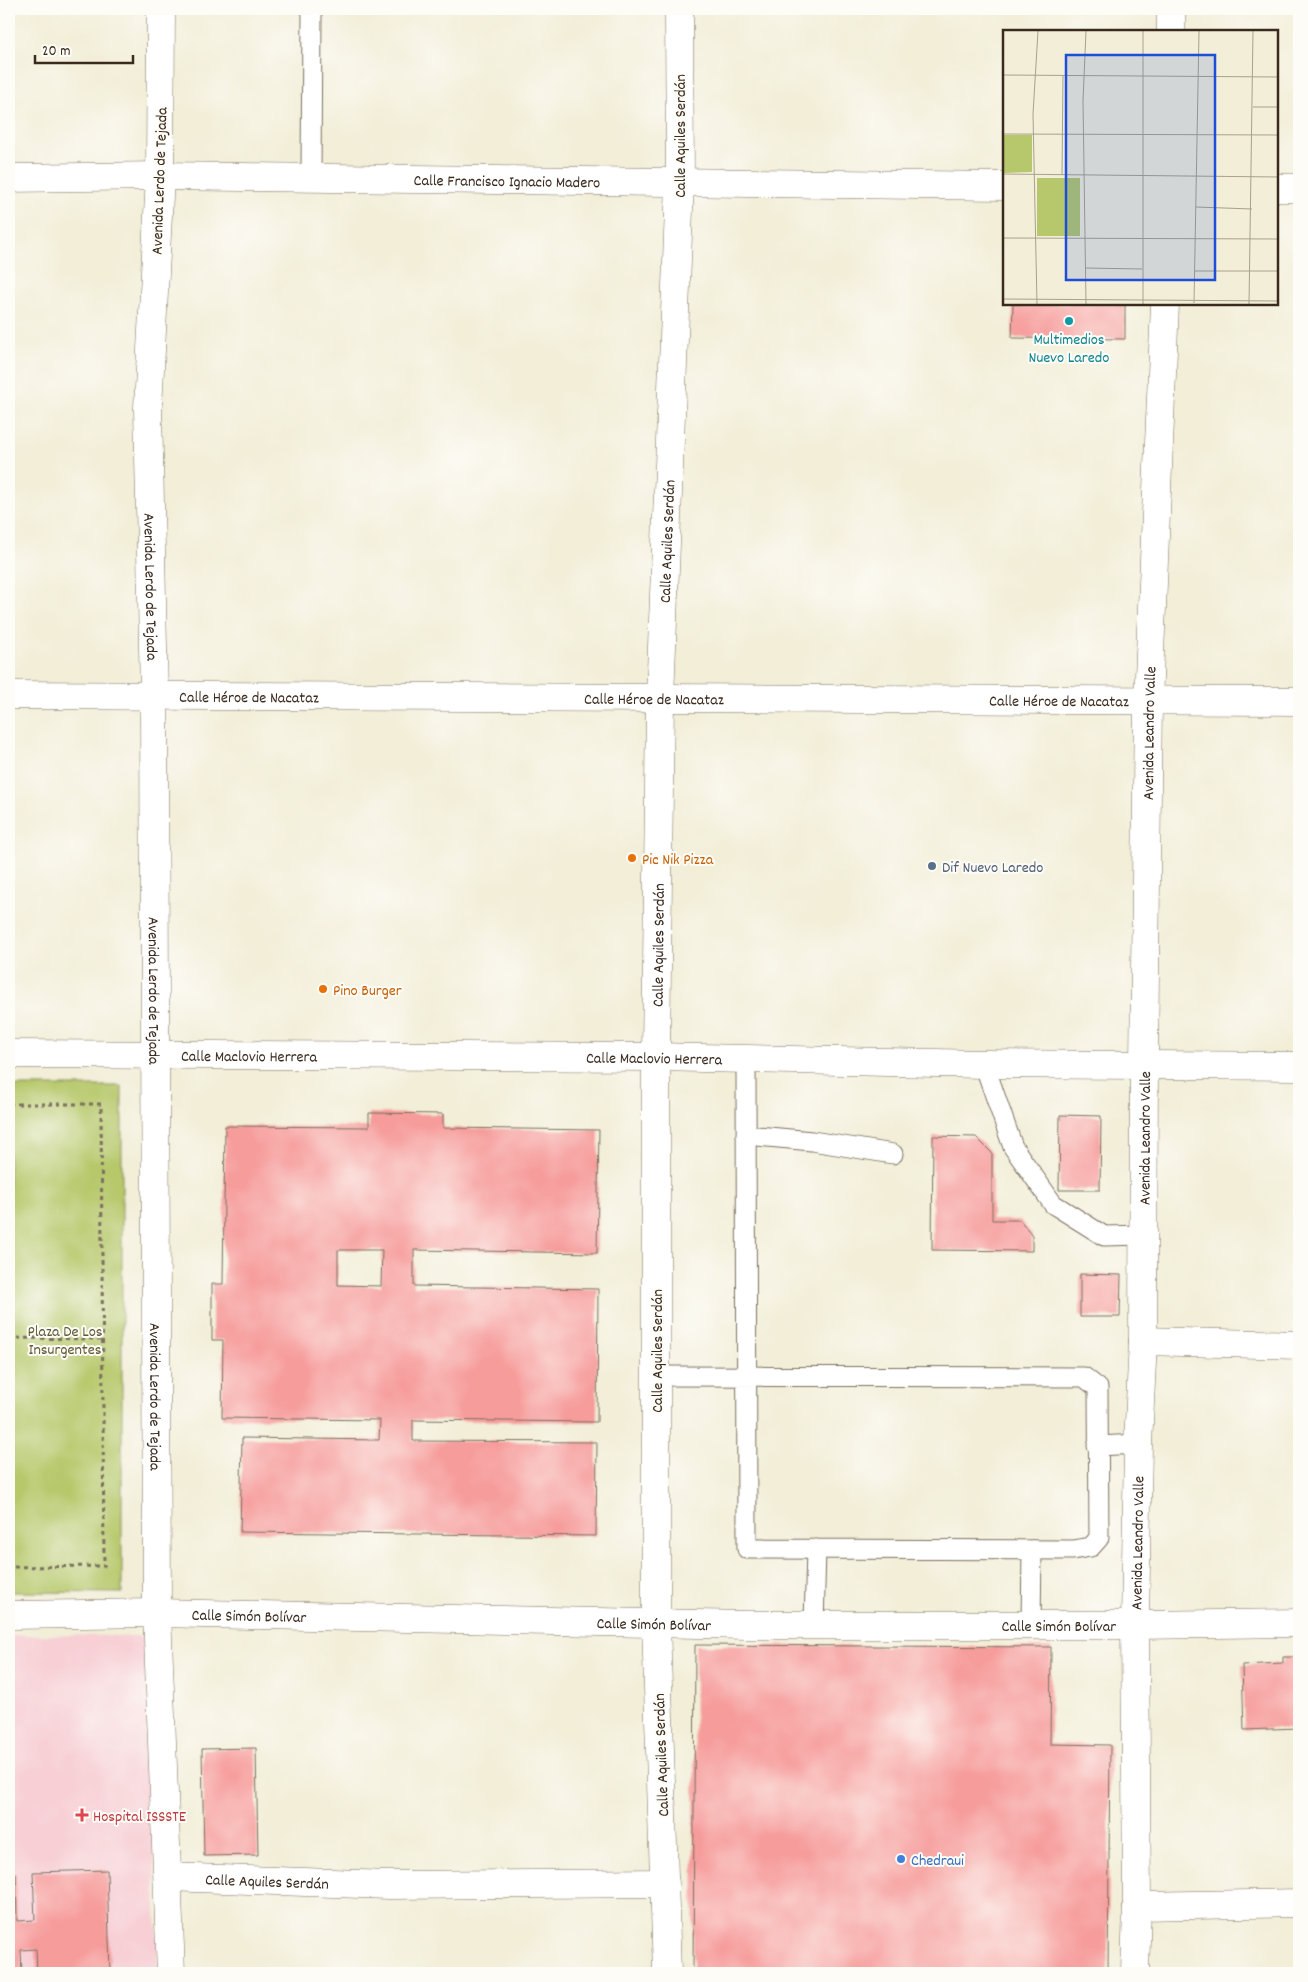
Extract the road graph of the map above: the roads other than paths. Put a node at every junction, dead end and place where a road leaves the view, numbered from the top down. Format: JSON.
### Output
{"nodes":[{"id":1,"x":161,"y":9,"type":"edge"},
{"id":2,"x":310,"y":9,"type":"edge"},
{"id":3,"x":679,"y":9,"type":"edge"},
{"id":4,"x":1171,"y":9,"type":"edge"},
{"id":5,"x":1171,"y":30,"type":"edge"},
{"id":6,"x":160,"y":176,"type":"junction"},
{"id":7,"x":9,"y":178,"type":"edge"},
{"id":8,"x":311,"y":179,"type":"junction"},
{"id":9,"x":680,"y":183,"type":"junction"},
{"id":10,"x":1003,"y":186,"type":"edge"},
{"id":11,"x":1278,"y":188,"type":"edge"},
{"id":12,"x":1299,"y":188,"type":"edge"},
{"id":13,"x":1165,"y":305,"type":"edge"},
{"id":14,"x":9,"y":695,"type":"edge"},
{"id":15,"x":154,"y":695,"type":"junction"},
{"id":16,"x":660,"y":698,"type":"junction"},
{"id":17,"x":1148,"y":700,"type":"junction"},
{"id":18,"x":1299,"y":701,"type":"edge"},
{"id":19,"x":9,"y":1054,"type":"edge"},
{"id":20,"x":155,"y":1054,"type":"junction"},
{"id":21,"x":656,"y":1057,"type":"junction"},
{"id":22,"x":746,"y":1059,"type":"junction"},
{"id":23,"x":984,"y":1064,"type":"junction"},
{"id":24,"x":1144,"y":1064,"type":"junction"},
{"id":25,"x":1299,"y":1066,"type":"edge"},
{"id":26,"x":746,"y":1135,"type":"junction"},
{"id":27,"x":893,"y":1154,"type":"dead end"},
{"id":28,"x":1143,"y":1235,"type":"junction"},
{"id":29,"x":1143,"y":1341,"type":"junction"},
{"id":30,"x":1299,"y":1345,"type":"edge"},
{"id":31,"x":656,"y":1376,"type":"junction"},
{"id":32,"x":746,"y":1376,"type":"junction"},
{"id":33,"x":1138,"y":1444,"type":"junction"},
{"id":34,"x":1097,"y":1446,"type":"junction"},
{"id":35,"x":816,"y":1548,"type":"junction"},
{"id":36,"x":1032,"y":1550,"type":"junction"},
{"id":37,"x":157,"y":1613,"type":"junction"},
{"id":38,"x":9,"y":1615,"type":"edge"},
{"id":39,"x":656,"y":1623,"type":"junction"},
{"id":40,"x":1299,"y":1623,"type":"edge"},
{"id":41,"x":814,"y":1625,"type":"junction"},
{"id":42,"x":1031,"y":1625,"type":"junction"},
{"id":43,"x":1135,"y":1625,"type":"junction"},
{"id":44,"x":168,"y":1877,"type":"junction"},
{"id":45,"x":665,"y":1882,"type":"junction"},
{"id":46,"x":1299,"y":1903,"type":"edge"},
{"id":47,"x":1137,"y":1906,"type":"junction"},
{"id":48,"x":171,"y":1973,"type":"edge"},
{"id":49,"x":667,"y":1973,"type":"edge"},
{"id":50,"x":1135,"y":1973,"type":"edge"}],
"edges":[{"from":1,"to":6,"type":"street","name":"Avenida Lerdo de Tejada"},
{"from":2,"to":8,"type":"lane"},
{"from":3,"to":9,"type":"street","name":"Calle Aquiles Serdán"},
{"from":4,"to":5,"type":"street"},
{"from":6,"to":7,"type":"street","name":"Calle Francisco Ignacio Madero"},
{"from":6,"to":8,"type":"street","name":"Calle Francisco Ignacio Madero"},
{"from":6,"to":15,"type":"street","name":"Avenida Lerdo de Tejada"},
{"from":8,"to":9,"type":"street","name":"Calle Francisco Ignacio Madero"},
{"from":9,"to":10,"type":"street","name":"Calle Francisco Ignacio Madero"},
{"from":9,"to":16,"type":"street","name":"Calle Aquiles Serdán"},
{"from":11,"to":12,"type":"street"},
{"from":13,"to":17,"type":"street","name":"Avenida Leandro Valle"},
{"from":14,"to":15,"type":"street","name":"Calle Héroe de Nacataz"},
{"from":15,"to":16,"type":"street","name":"Calle Héroe de Nacataz"},
{"from":15,"to":20,"type":"street","name":"Avenida Lerdo de Tejada"},
{"from":16,"to":17,"type":"street","name":"Calle Héroe de Nacataz"},
{"from":16,"to":21,"type":"street","name":"Calle Aquiles Serdán"},
{"from":17,"to":18,"type":"street","name":"Calle Héroe de Nacataz"},
{"from":17,"to":24,"type":"street","name":"Avenida Leandro Valle"},
{"from":19,"to":20,"type":"street","name":"Calle Maclovio Herrera"},
{"from":20,"to":21,"type":"street","name":"Calle Maclovio Herrera"},
{"from":20,"to":37,"type":"street","name":"Avenida Lerdo de Tejada"},
{"from":21,"to":22,"type":"street","name":"Calle Maclovio Herrera"},
{"from":21,"to":31,"type":"street","name":"Calle Aquiles Serdán"},
{"from":22,"to":23,"type":"street","name":"Calle Maclovio Herrera"},
{"from":22,"to":26,"type":"lane"},
{"from":23,"to":24,"type":"street","name":"Calle Maclovio Herrera"},
{"from":23,"to":28,"type":"lane"},
{"from":24,"to":25,"type":"street","name":"Calle Maclovio Herrera"},
{"from":24,"to":28,"type":"street","name":"Avenida Leandro Valle"},
{"from":26,"to":27,"type":"lane"},
{"from":26,"to":32,"type":"lane"},
{"from":28,"to":29,"type":"street","name":"Avenida Leandro Valle"},
{"from":29,"to":30,"type":"street"},
{"from":29,"to":33,"type":"street","name":"Avenida Leandro Valle"},
{"from":31,"to":32,"type":"lane"},
{"from":31,"to":39,"type":"street","name":"Calle Aquiles Serdán"},
{"from":32,"to":34,"type":"lane"},
{"from":32,"to":35,"type":"lane"},
{"from":33,"to":34,"type":"lane"},
{"from":33,"to":43,"type":"street","name":"Avenida Leandro Valle"},
{"from":34,"to":36,"type":"lane"},
{"from":35,"to":36,"type":"lane"},
{"from":35,"to":41,"type":"lane"},
{"from":36,"to":42,"type":"lane"},
{"from":37,"to":38,"type":"street","name":"Calle Simón Bolívar"},
{"from":37,"to":39,"type":"street","name":"Calle Simón Bolívar"},
{"from":37,"to":44,"type":"street","name":"Avenida Lerdo de Tejada"},
{"from":39,"to":41,"type":"street","name":"Calle Simón Bolívar"},
{"from":39,"to":45,"type":"street","name":"Calle Aquiles Serdán"},
{"from":40,"to":43,"type":"street","name":"Calle Simón Bolívar"},
{"from":41,"to":42,"type":"street","name":"Calle Simón Bolívar"},
{"from":42,"to":43,"type":"street","name":"Calle Simón Bolívar"},
{"from":43,"to":47,"type":"street","name":"Avenida Leandro Valle"},
{"from":44,"to":45,"type":"street","name":"Calle Aquiles Serdán"},
{"from":44,"to":48,"type":"street","name":"Avenida Lerdo de Tejada"},
{"from":45,"to":49,"type":"street","name":"Calle Aquiles Serdán"},
{"from":46,"to":47,"type":"street"},
{"from":47,"to":50,"type":"street","name":"Avenida Leandro Valle"}]}
